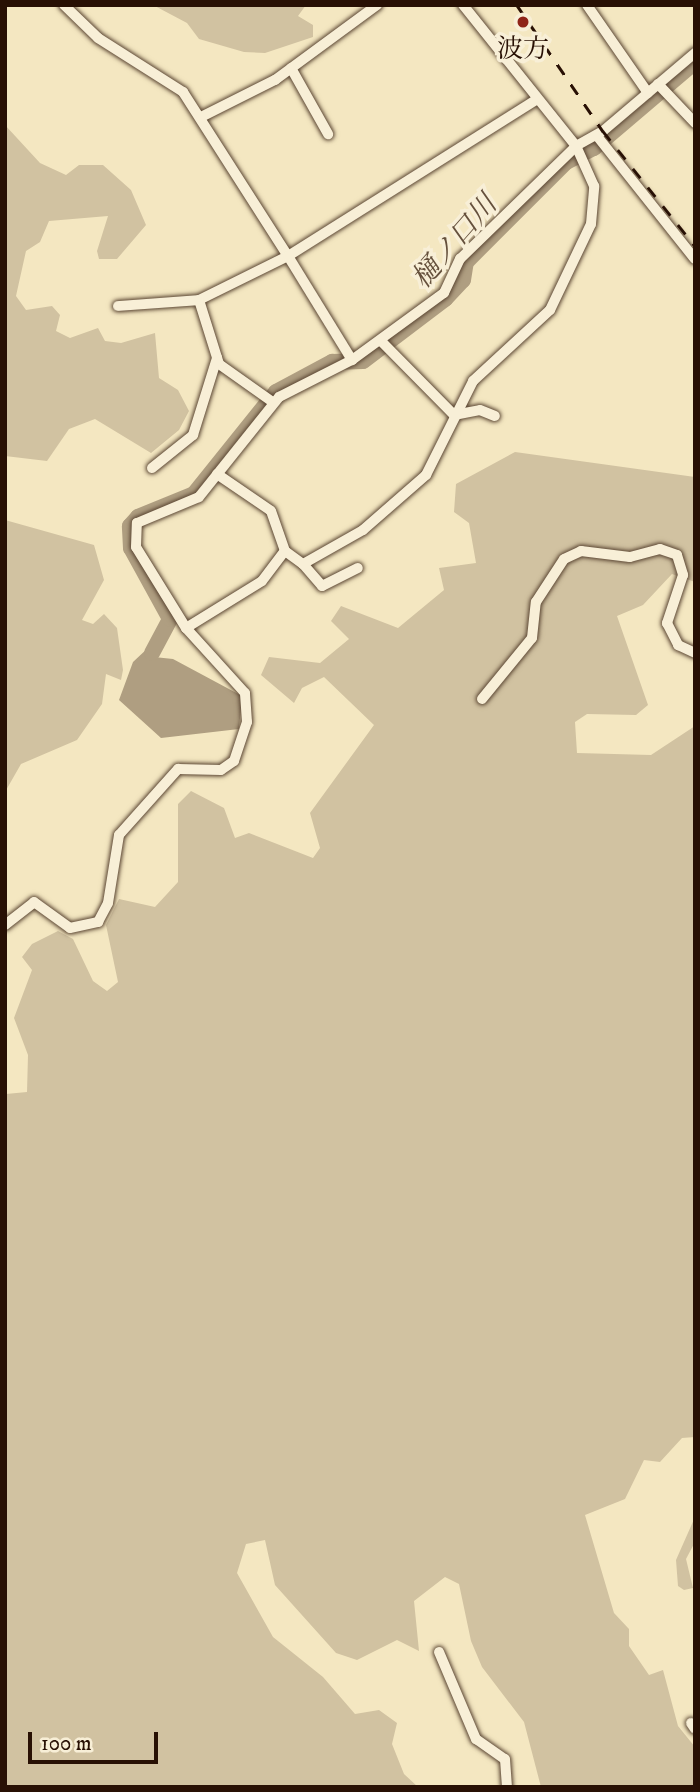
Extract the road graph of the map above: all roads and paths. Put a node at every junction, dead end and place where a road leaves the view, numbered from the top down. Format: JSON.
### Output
{"nodes":[{"id":1,"x":64,"y":5,"type":"edge"},
{"id":2,"x":463,"y":5,"type":"edge"},
{"id":3,"x":587,"y":5,"type":"edge"},
{"id":4,"x":374,"y":6,"type":"edge"},
{"id":5,"x":695,"y":52,"type":"edge"},
{"id":6,"x":292,"y":68,"type":"junction"},
{"id":7,"x":658,"y":84,"type":"junction"},
{"id":8,"x":648,"y":93,"type":"junction"},
{"id":9,"x":537,"y":99,"type":"junction"},
{"id":10,"x":201,"y":117,"type":"junction"},
{"id":11,"x":695,"y":123,"type":"edge"},
{"id":12,"x":328,"y":134,"type":"dead end"},
{"id":13,"x":597,"y":136,"type":"junction"},
{"id":14,"x":576,"y":146,"type":"junction"},
{"id":15,"x":288,"y":256,"type":"junction"},
{"id":16,"x":695,"y":259,"type":"edge"},
{"id":17,"x":199,"y":300,"type":"junction"},
{"id":18,"x":118,"y":306,"type":"dead end"},
{"id":19,"x":381,"y":341,"type":"junction"},
{"id":20,"x":217,"y":358,"type":"junction"},
{"id":21,"x":352,"y":360,"type":"junction"},
{"id":22,"x":274,"y":403,"type":"junction"},
{"id":23,"x":454,"y":415,"type":"junction"},
{"id":24,"x":495,"y":416,"type":"dead end"},
{"id":25,"x":152,"y":468,"type":"dead end"},
{"id":26,"x":217,"y":474,"type":"junction"},
{"id":27,"x":285,"y":551,"type":"junction"},
{"id":28,"x":303,"y":564,"type":"junction"},
{"id":29,"x":358,"y":568,"type":"dead end"},
{"id":30,"x":186,"y":628,"type":"junction"},
{"id":31,"x":695,"y":653,"type":"edge"},
{"id":32,"x":482,"y":699,"type":"dead end"},
{"id":33,"x":5,"y":925,"type":"edge"},
{"id":34,"x":439,"y":1652,"type":"dead end"},
{"id":35,"x":507,"y":1787,"type":"edge"}],
"edges":[{"from":1,"to":10,"type":"street"},
{"from":2,"to":9,"type":"street"},
{"from":3,"to":8,"type":"street"},
{"from":4,"to":6,"type":"street"},
{"from":5,"to":7,"type":"street"},
{"from":6,"to":10,"type":"street"},
{"from":6,"to":12,"type":"street"},
{"from":7,"to":8,"type":"street"},
{"from":7,"to":11,"type":"street"},
{"from":8,"to":13,"type":"street"},
{"from":9,"to":14,"type":"street"},
{"from":9,"to":15,"type":"street"},
{"from":10,"to":15,"type":"street"},
{"from":13,"to":14,"type":"street"},
{"from":13,"to":16,"type":"street"},
{"from":14,"to":19,"type":"street"},
{"from":14,"to":23,"type":"street"},
{"from":15,"to":17,"type":"street"},
{"from":15,"to":21,"type":"street"},
{"from":17,"to":18,"type":"street"},
{"from":17,"to":20,"type":"street"},
{"from":19,"to":21,"type":"street"},
{"from":19,"to":23,"type":"street"},
{"from":20,"to":22,"type":"street"},
{"from":20,"to":25,"type":"street"},
{"from":21,"to":22,"type":"street"},
{"from":22,"to":26,"type":"street"},
{"from":23,"to":24,"type":"street"},
{"from":23,"to":28,"type":"street"},
{"from":26,"to":27,"type":"street"},
{"from":26,"to":30,"type":"street"},
{"from":27,"to":28,"type":"street"},
{"from":27,"to":30,"type":"street"},
{"from":28,"to":29,"type":"street"},
{"from":30,"to":33,"type":"street"},
{"from":31,"to":32,"type":"street"},
{"from":34,"to":35,"type":"street"}]}
